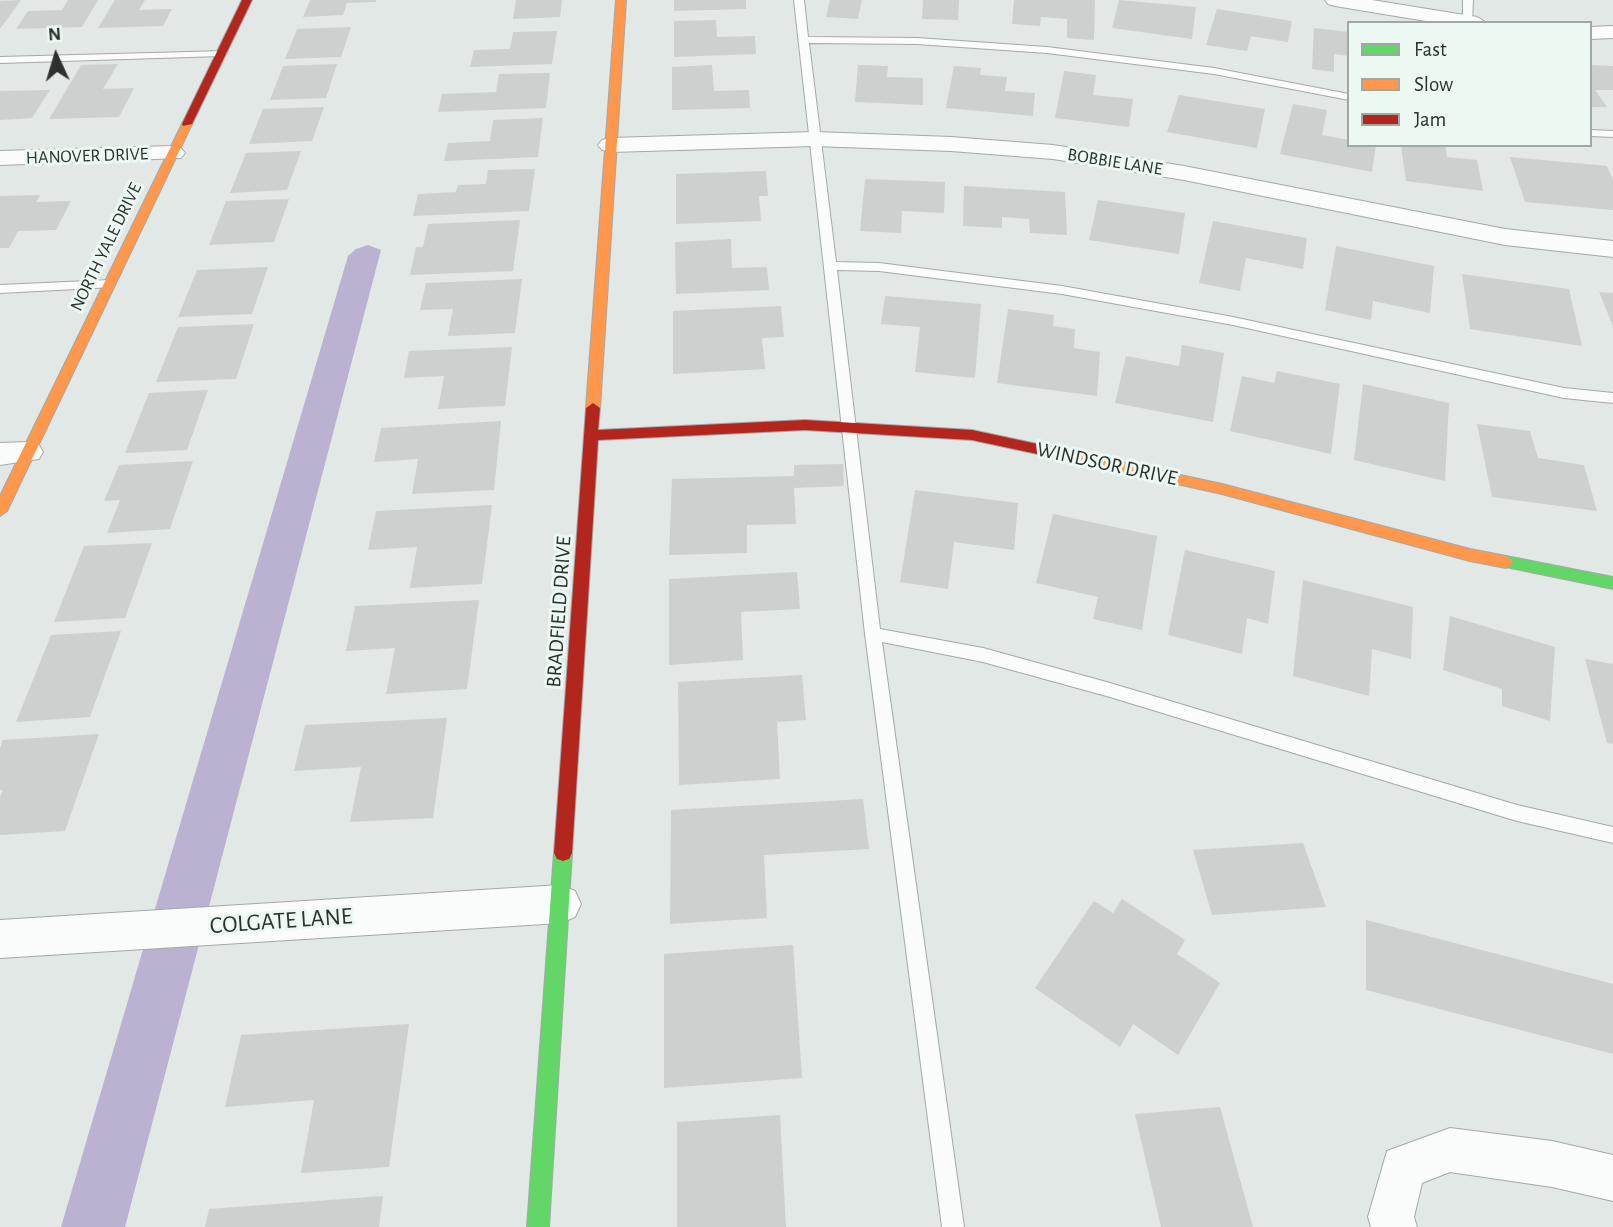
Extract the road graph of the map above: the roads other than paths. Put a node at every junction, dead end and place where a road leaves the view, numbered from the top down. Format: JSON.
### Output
{"nodes":[{"id":1,"x":247,"y":0,"type":"edge"},
{"id":2,"x":621,"y":0,"type":"edge"},
{"id":3,"x":799,"y":0,"type":"edge"},
{"id":4,"x":1335,"y":0,"type":"edge"},
{"id":5,"x":1468,"y":0,"type":"edge"},
{"id":6,"x":1467,"y":21,"type":"edge"},
{"id":7,"x":1473,"y":21,"type":"edge"},
{"id":8,"x":1613,"y":32,"type":"edge"},
{"id":9,"x":1592,"y":33,"type":"edge"},
{"id":10,"x":803,"y":40,"type":"junction"},
{"id":11,"x":222,"y":52,"type":"junction"},
{"id":12,"x":0,"y":60,"type":"edge"},
{"id":13,"x":1347,"y":97,"type":"edge"},
{"id":14,"x":1592,"y":132,"type":"edge"},
{"id":15,"x":1613,"y":134,"type":"edge"},
{"id":16,"x":815,"y":139,"type":"junction"},
{"id":17,"x":610,"y":145,"type":"junction"},
{"id":18,"x":173,"y":153,"type":"junction"},
{"id":19,"x":0,"y":158,"type":"edge"},
{"id":20,"x":1613,"y":249,"type":"edge"},
{"id":21,"x":829,"y":265,"type":"junction"},
{"id":22,"x":110,"y":284,"type":"junction"},
{"id":23,"x":0,"y":289,"type":"edge"},
{"id":24,"x":1613,"y":398,"type":"edge"},
{"id":25,"x":847,"y":426,"type":"junction"},
{"id":26,"x":591,"y":435,"type":"junction"},
{"id":27,"x":14,"y":453,"type":"edge"},
{"id":28,"x":0,"y":511,"type":"edge"},
{"id":29,"x":1613,"y":583,"type":"edge"},
{"id":30,"x":873,"y":634,"type":"junction"},
{"id":31,"x":1613,"y":835,"type":"edge"},
{"id":32,"x":561,"y":904,"type":"junction"},
{"id":33,"x":0,"y":939,"type":"edge"},
{"id":34,"x":1613,"y":1178,"type":"edge"},
{"id":35,"x":538,"y":1227,"type":"edge"},
{"id":36,"x":953,"y":1227,"type":"edge"},
{"id":37,"x":1394,"y":1227,"type":"edge"}],
"edges":[{"from":1,"to":11,"type":"street","name":"NORTH YALE DRIVE"},
{"from":2,"to":17,"type":"street","name":"BRADFIELD DRIVE"},
{"from":3,"to":10,"type":"lane"},
{"from":4,"to":6,"type":"street"},
{"from":5,"to":7,"type":"lane"},
{"from":8,"to":9,"type":"street"},
{"from":10,"to":13,"type":"lane"},
{"from":10,"to":16,"type":"lane"},
{"from":11,"to":12,"type":"lane"},
{"from":11,"to":18,"type":"street","name":"NORTH YALE DRIVE"},
{"from":14,"to":15,"type":"lane"},
{"from":16,"to":17,"type":"street","name":"BOBBIE LANE"},
{"from":16,"to":20,"type":"street","name":"BOBBIE LANE"},
{"from":16,"to":21,"type":"lane"},
{"from":17,"to":26,"type":"street","name":"BRADFIELD DRIVE"},
{"from":18,"to":19,"type":"street","name":"HANOVER DRIVE"},
{"from":18,"to":22,"type":"street","name":"NORTH YALE DRIVE"},
{"from":21,"to":24,"type":"lane"},
{"from":21,"to":25,"type":"lane"},
{"from":22,"to":23,"type":"lane"},
{"from":22,"to":27,"type":"street","name":"NORTH YALE DRIVE"},
{"from":25,"to":26,"type":"street","name":"WINDSOR DRIVE"},
{"from":25,"to":29,"type":"street","name":"WINDSOR DRIVE"},
{"from":25,"to":30,"type":"lane"},
{"from":26,"to":32,"type":"street","name":"BRADFIELD DRIVE"},
{"from":27,"to":28,"type":"street","name":"NORTH YALE DRIVE"},
{"from":30,"to":31,"type":"lane"},
{"from":30,"to":36,"type":"lane"},
{"from":32,"to":33,"type":"street","name":"COLGATE LANE"},
{"from":32,"to":35,"type":"street","name":"BRADFIELD DRIVE"},
{"from":34,"to":37,"type":"street"}]}
